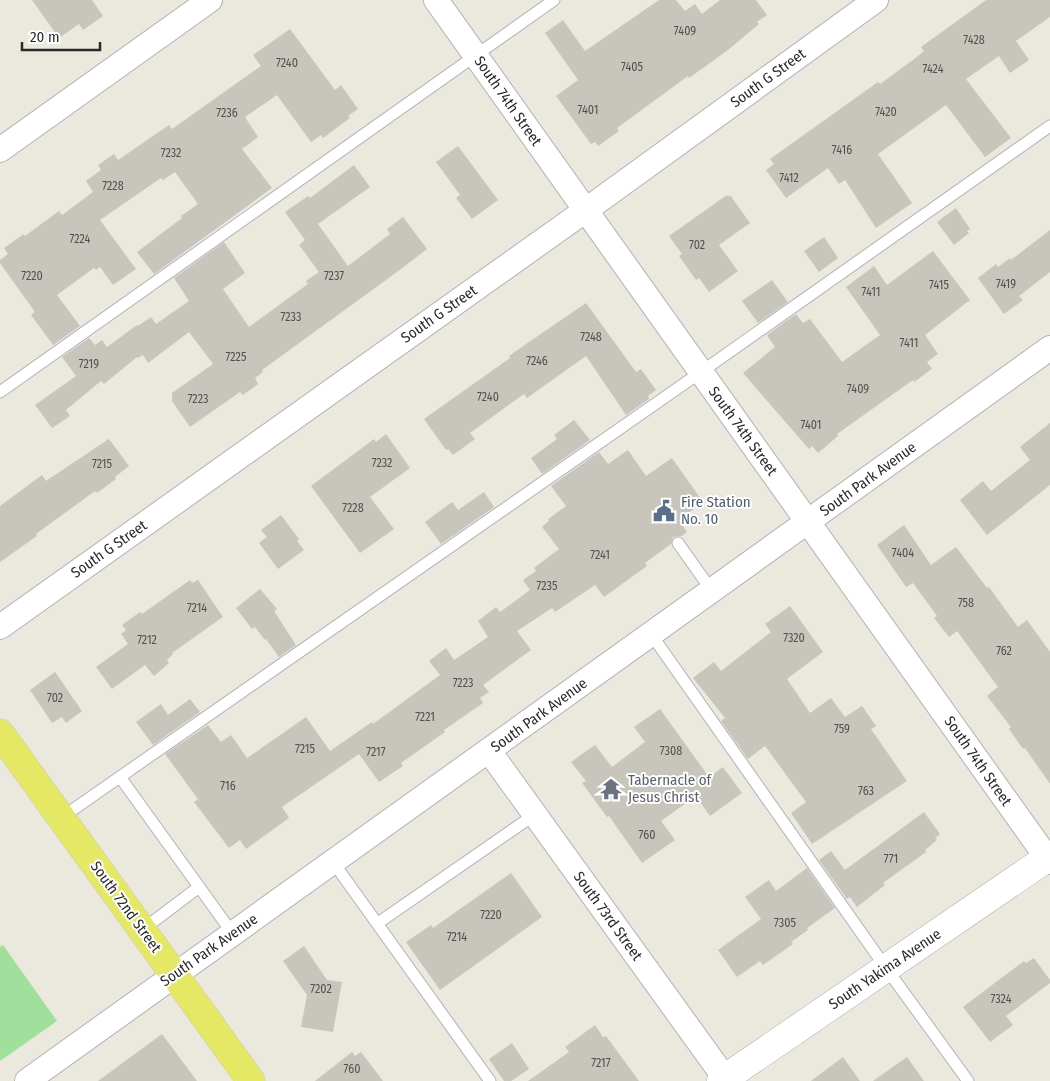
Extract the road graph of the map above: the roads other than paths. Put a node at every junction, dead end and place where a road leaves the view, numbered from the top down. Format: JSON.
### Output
{"nodes":[{"id":1,"x":210,"y":0,"type":"edge"},
{"id":2,"x":436,"y":0,"type":"edge"},
{"id":3,"x":554,"y":0,"type":"edge"},
{"id":4,"x":876,"y":0,"type":"edge"},
{"id":5,"x":476,"y":55,"type":"junction"},
{"id":6,"x":1050,"y":126,"type":"edge"},
{"id":7,"x":0,"y":150,"type":"edge"},
{"id":8,"x":586,"y":210,"type":"junction"},
{"id":9,"x":1050,"y":348,"type":"edge"},
{"id":10,"x":702,"y":372,"type":"junction"},
{"id":11,"x":0,"y":392,"type":"edge"},
{"id":12,"x":808,"y":522,"type":"junction"},
{"id":13,"x":678,"y":543,"type":"dead end"},
{"id":14,"x":712,"y":591,"type":"junction"},
{"id":15,"x":0,"y":626,"type":"edge"},
{"id":16,"x":651,"y":634,"type":"junction"},
{"id":17,"x":0,"y":733,"type":"edge"},
{"id":18,"x":489,"y":751,"type":"junction"},
{"id":19,"x":120,"y":777,"type":"junction"},
{"id":20,"x":534,"y":815,"type":"junction"},
{"id":21,"x":61,"y":818,"type":"junction"},
{"id":22,"x":1049,"y":859,"type":"edge"},
{"id":23,"x":334,"y":862,"type":"junction"},
{"id":24,"x":199,"y":887,"type":"junction"},
{"id":25,"x":378,"y":923,"type":"junction"},
{"id":26,"x":142,"y":930,"type":"junction"},
{"id":27,"x":233,"y":934,"type":"junction"},
{"id":28,"x":886,"y":968,"type":"junction"},
{"id":29,"x":175,"y":975,"type":"junction"},
{"id":30,"x":724,"y":1080,"type":"edge"},
{"id":31,"x":27,"y":1081,"type":"edge"},
{"id":32,"x":252,"y":1081,"type":"edge"},
{"id":33,"x":490,"y":1081,"type":"edge"},
{"id":34,"x":968,"y":1081,"type":"edge"}],
"edges":[{"from":1,"to":7,"type":"street"},
{"from":2,"to":5,"type":"street","name":"South 74th Street"},
{"from":3,"to":5,"type":"lane"},
{"from":4,"to":8,"type":"street","name":"South G Street"},
{"from":5,"to":8,"type":"street","name":"South 74th Street"},
{"from":5,"to":11,"type":"lane"},
{"from":6,"to":10,"type":"lane"},
{"from":8,"to":10,"type":"street","name":"South 74th Street"},
{"from":8,"to":15,"type":"street","name":"South G Street"},
{"from":9,"to":12,"type":"street","name":"South Park Avenue"},
{"from":10,"to":12,"type":"street","name":"South 74th Street"},
{"from":10,"to":19,"type":"lane"},
{"from":12,"to":14,"type":"street","name":"South Park Avenue"},
{"from":12,"to":22,"type":"street","name":"South 74th Street"},
{"from":13,"to":14,"type":"lane"},
{"from":14,"to":16,"type":"street","name":"South Park Avenue"},
{"from":16,"to":18,"type":"street","name":"South Park Avenue"},
{"from":16,"to":28,"type":"lane"},
{"from":17,"to":21,"type":"main road","name":"South 72nd Street"},
{"from":18,"to":20,"type":"street","name":"South 73rd Street"},
{"from":18,"to":23,"type":"street","name":"South Park Avenue"},
{"from":19,"to":21,"type":"lane"},
{"from":19,"to":24,"type":"lane"},
{"from":20,"to":25,"type":"lane"},
{"from":20,"to":30,"type":"street","name":"South 73rd Street"},
{"from":21,"to":26,"type":"main road","name":"South 72nd Street"},
{"from":22,"to":28,"type":"main road","name":"South Yakima Avenue"},
{"from":23,"to":25,"type":"lane"},
{"from":23,"to":27,"type":"street","name":"South Park Avenue"},
{"from":24,"to":26,"type":"lane"},
{"from":24,"to":27,"type":"lane"},
{"from":25,"to":33,"type":"lane"},
{"from":26,"to":29,"type":"main road","name":"South 72nd Street"},
{"from":27,"to":29,"type":"street","name":"South Park Avenue"},
{"from":28,"to":30,"type":"main road","name":"South Yakima Avenue"},
{"from":28,"to":34,"type":"lane"},
{"from":29,"to":31,"type":"street","name":"South Park Avenue"},
{"from":29,"to":32,"type":"main road","name":"South 72nd Street"}]}
